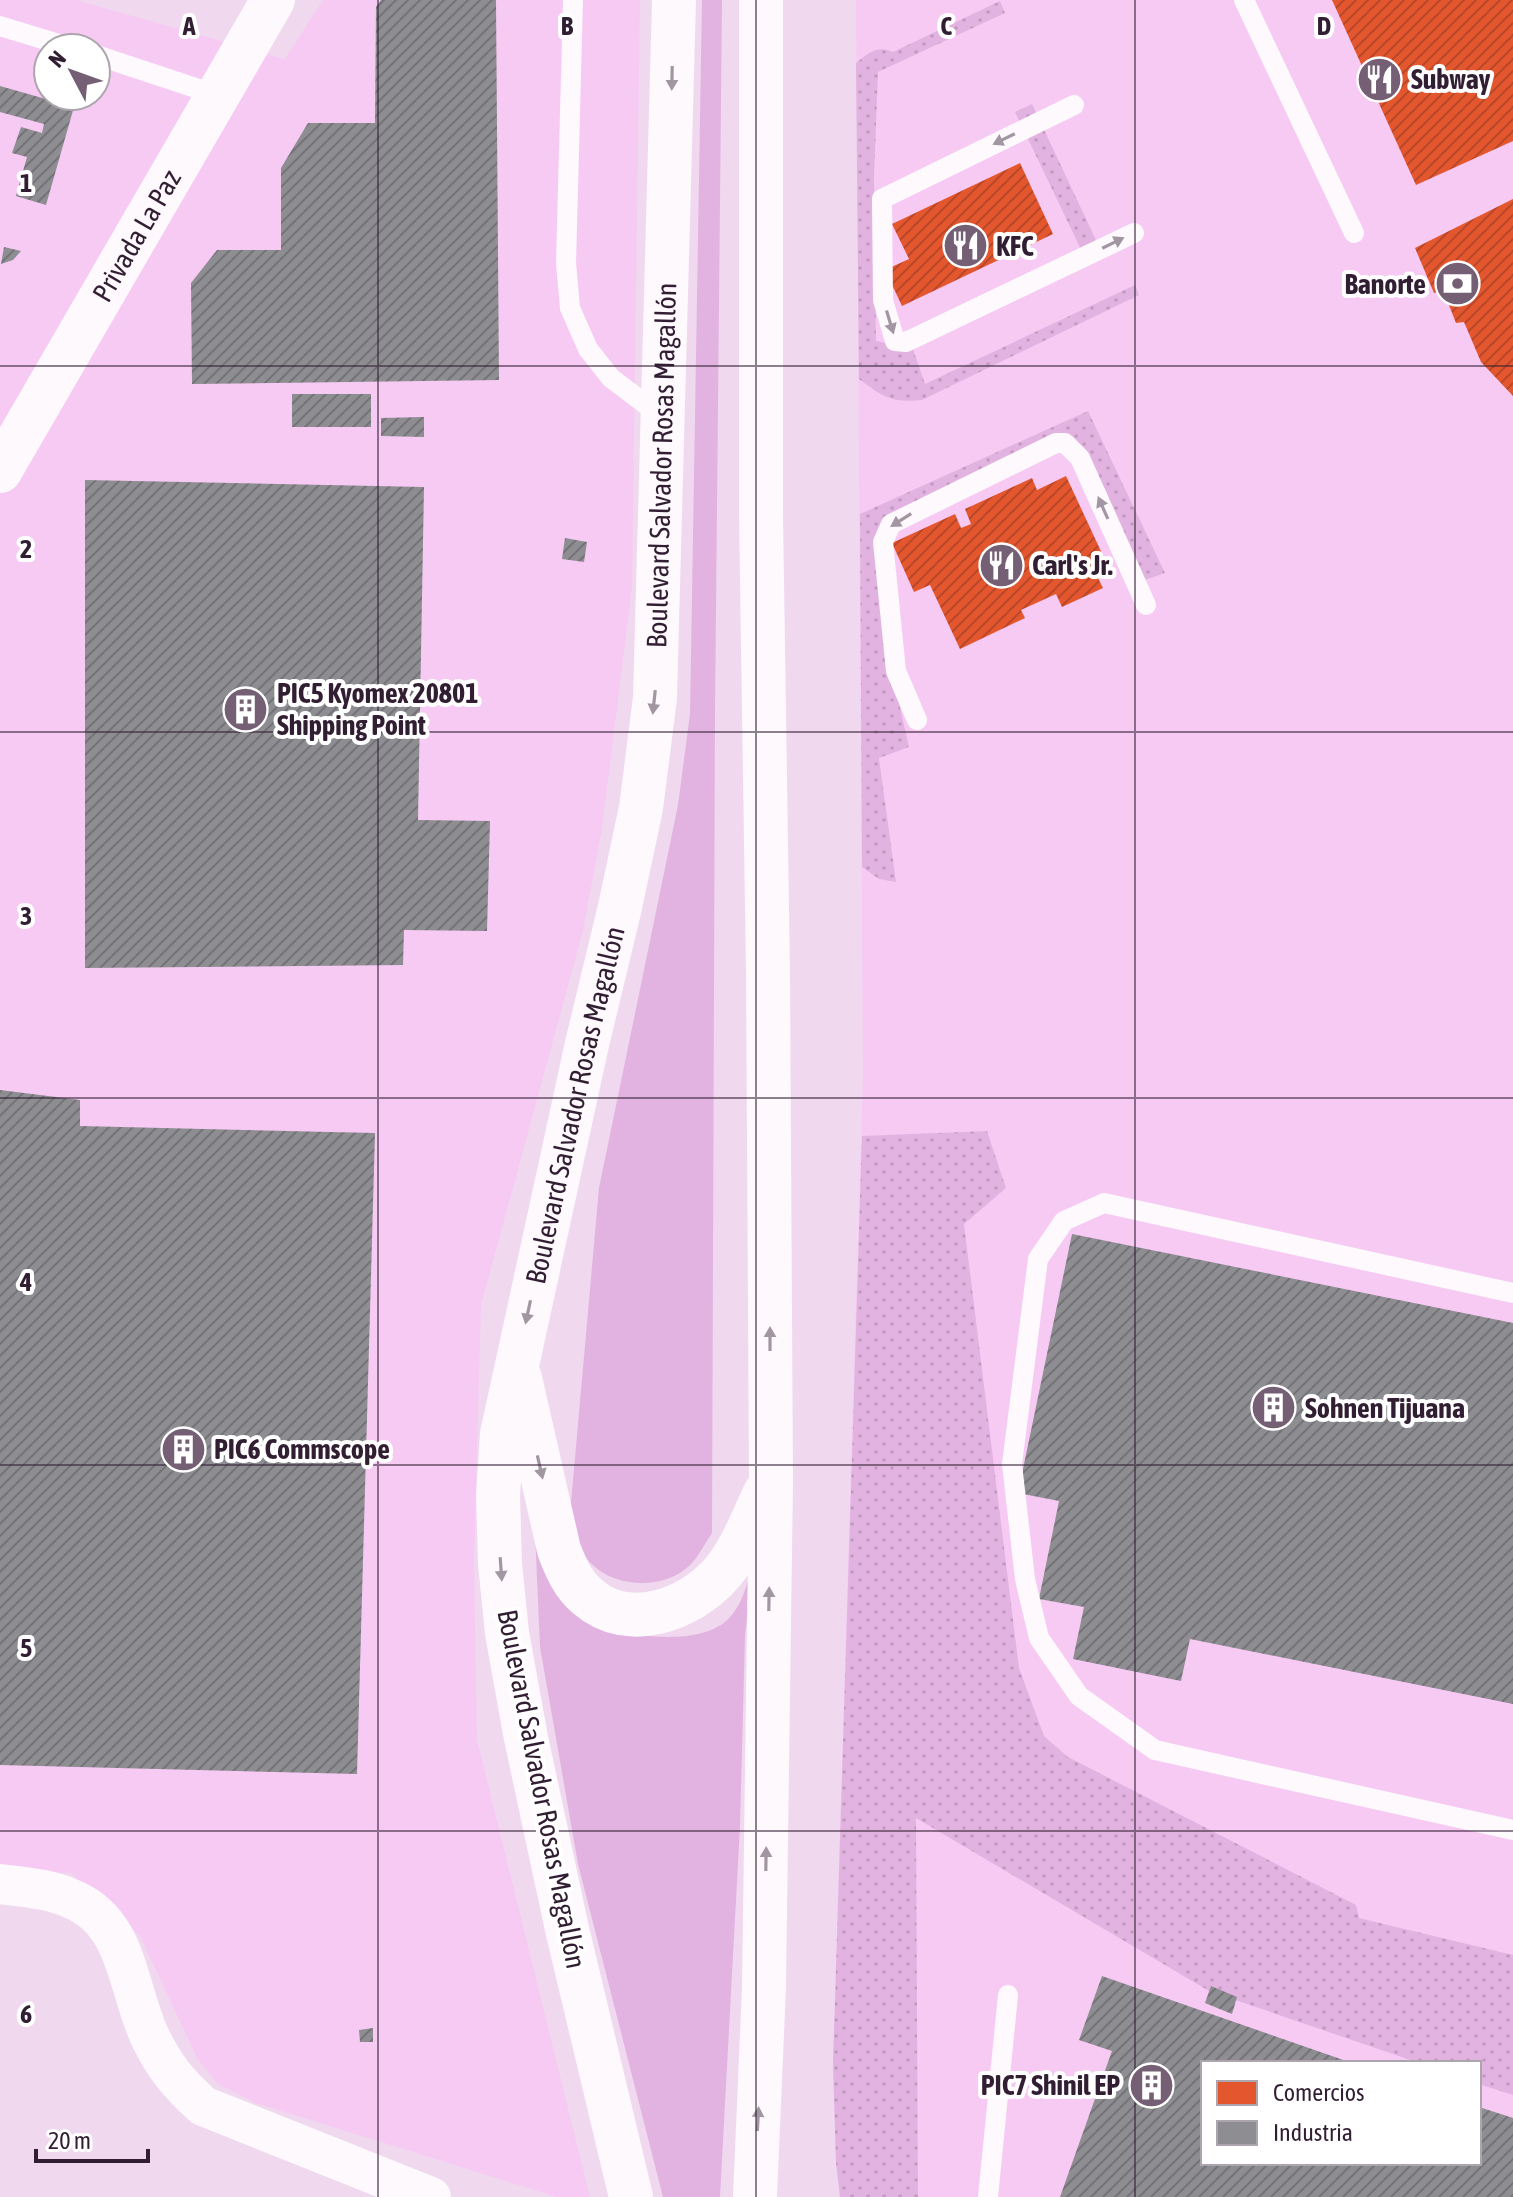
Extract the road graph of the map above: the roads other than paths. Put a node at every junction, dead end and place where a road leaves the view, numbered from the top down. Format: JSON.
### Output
{"nodes":[{"id":1,"x":273,"y":0,"type":"edge"},
{"id":2,"x":573,"y":0,"type":"edge"},
{"id":3,"x":674,"y":0,"type":"edge"},
{"id":4,"x":761,"y":0,"type":"edge"},
{"id":5,"x":1244,"y":0,"type":"edge"},
{"id":6,"x":0,"y":26,"type":"edge"},
{"id":7,"x":32,"y":36,"type":"edge"},
{"id":8,"x":112,"y":60,"type":"edge"},
{"id":9,"x":217,"y":95,"type":"junction"},
{"id":10,"x":1074,"y":105,"type":"dead end"},
{"id":11,"x":1134,"y":233,"type":"dead end"},
{"id":12,"x":1354,"y":233,"type":"dead end"},
{"id":13,"x":664,"y":419,"type":"junction"},
{"id":14,"x":0,"y":471,"type":"edge"},
{"id":15,"x":1146,"y":605,"type":"dead end"},
{"id":16,"x":917,"y":720,"type":"dead end"},
{"id":17,"x":1513,"y":1293,"type":"edge"},
{"id":18,"x":516,"y":1364,"type":"junction"},
{"id":19,"x":771,"y":1481,"type":"junction"},
{"id":20,"x":1513,"y":1830,"type":"edge"},
{"id":21,"x":0,"y":1884,"type":"edge"},
{"id":22,"x":1008,"y":1995,"type":"dead end"},
{"id":23,"x":760,"y":2187,"type":"edge"},
{"id":24,"x":431,"y":2197,"type":"edge"},
{"id":25,"x":631,"y":2197,"type":"edge"},
{"id":26,"x":988,"y":2197,"type":"edge"}],
"edges":[{"from":1,"to":9,"type":"main road","name":"Privada La Paz"},
{"from":2,"to":13,"type":"lane"},
{"from":3,"to":13,"type":"main road","name":"Boulevard Salvador Rosas Magallón","one_way":true},
{"from":19,"to":4,"type":"main road","one_way":true},
{"from":5,"to":12,"type":"lane"},
{"from":6,"to":7,"type":"lane"},
{"from":8,"to":9,"type":"lane"},
{"from":9,"to":14,"type":"main road","name":"Privada La Paz"},
{"from":10,"to":11,"type":"lane","one_way":true},
{"from":13,"to":18,"type":"main road","name":"Boulevard Salvador Rosas Magallón","one_way":true},
{"from":15,"to":16,"type":"lane","one_way":true},
{"from":17,"to":20,"type":"lane"},
{"from":18,"to":19,"type":"main road","one_way":true},
{"from":18,"to":25,"type":"main road","name":"Boulevard Salvador Rosas Magallón","one_way":true},
{"from":23,"to":19,"type":"main road","one_way":true},
{"from":21,"to":24,"type":"street"},
{"from":22,"to":26,"type":"lane"}]}
